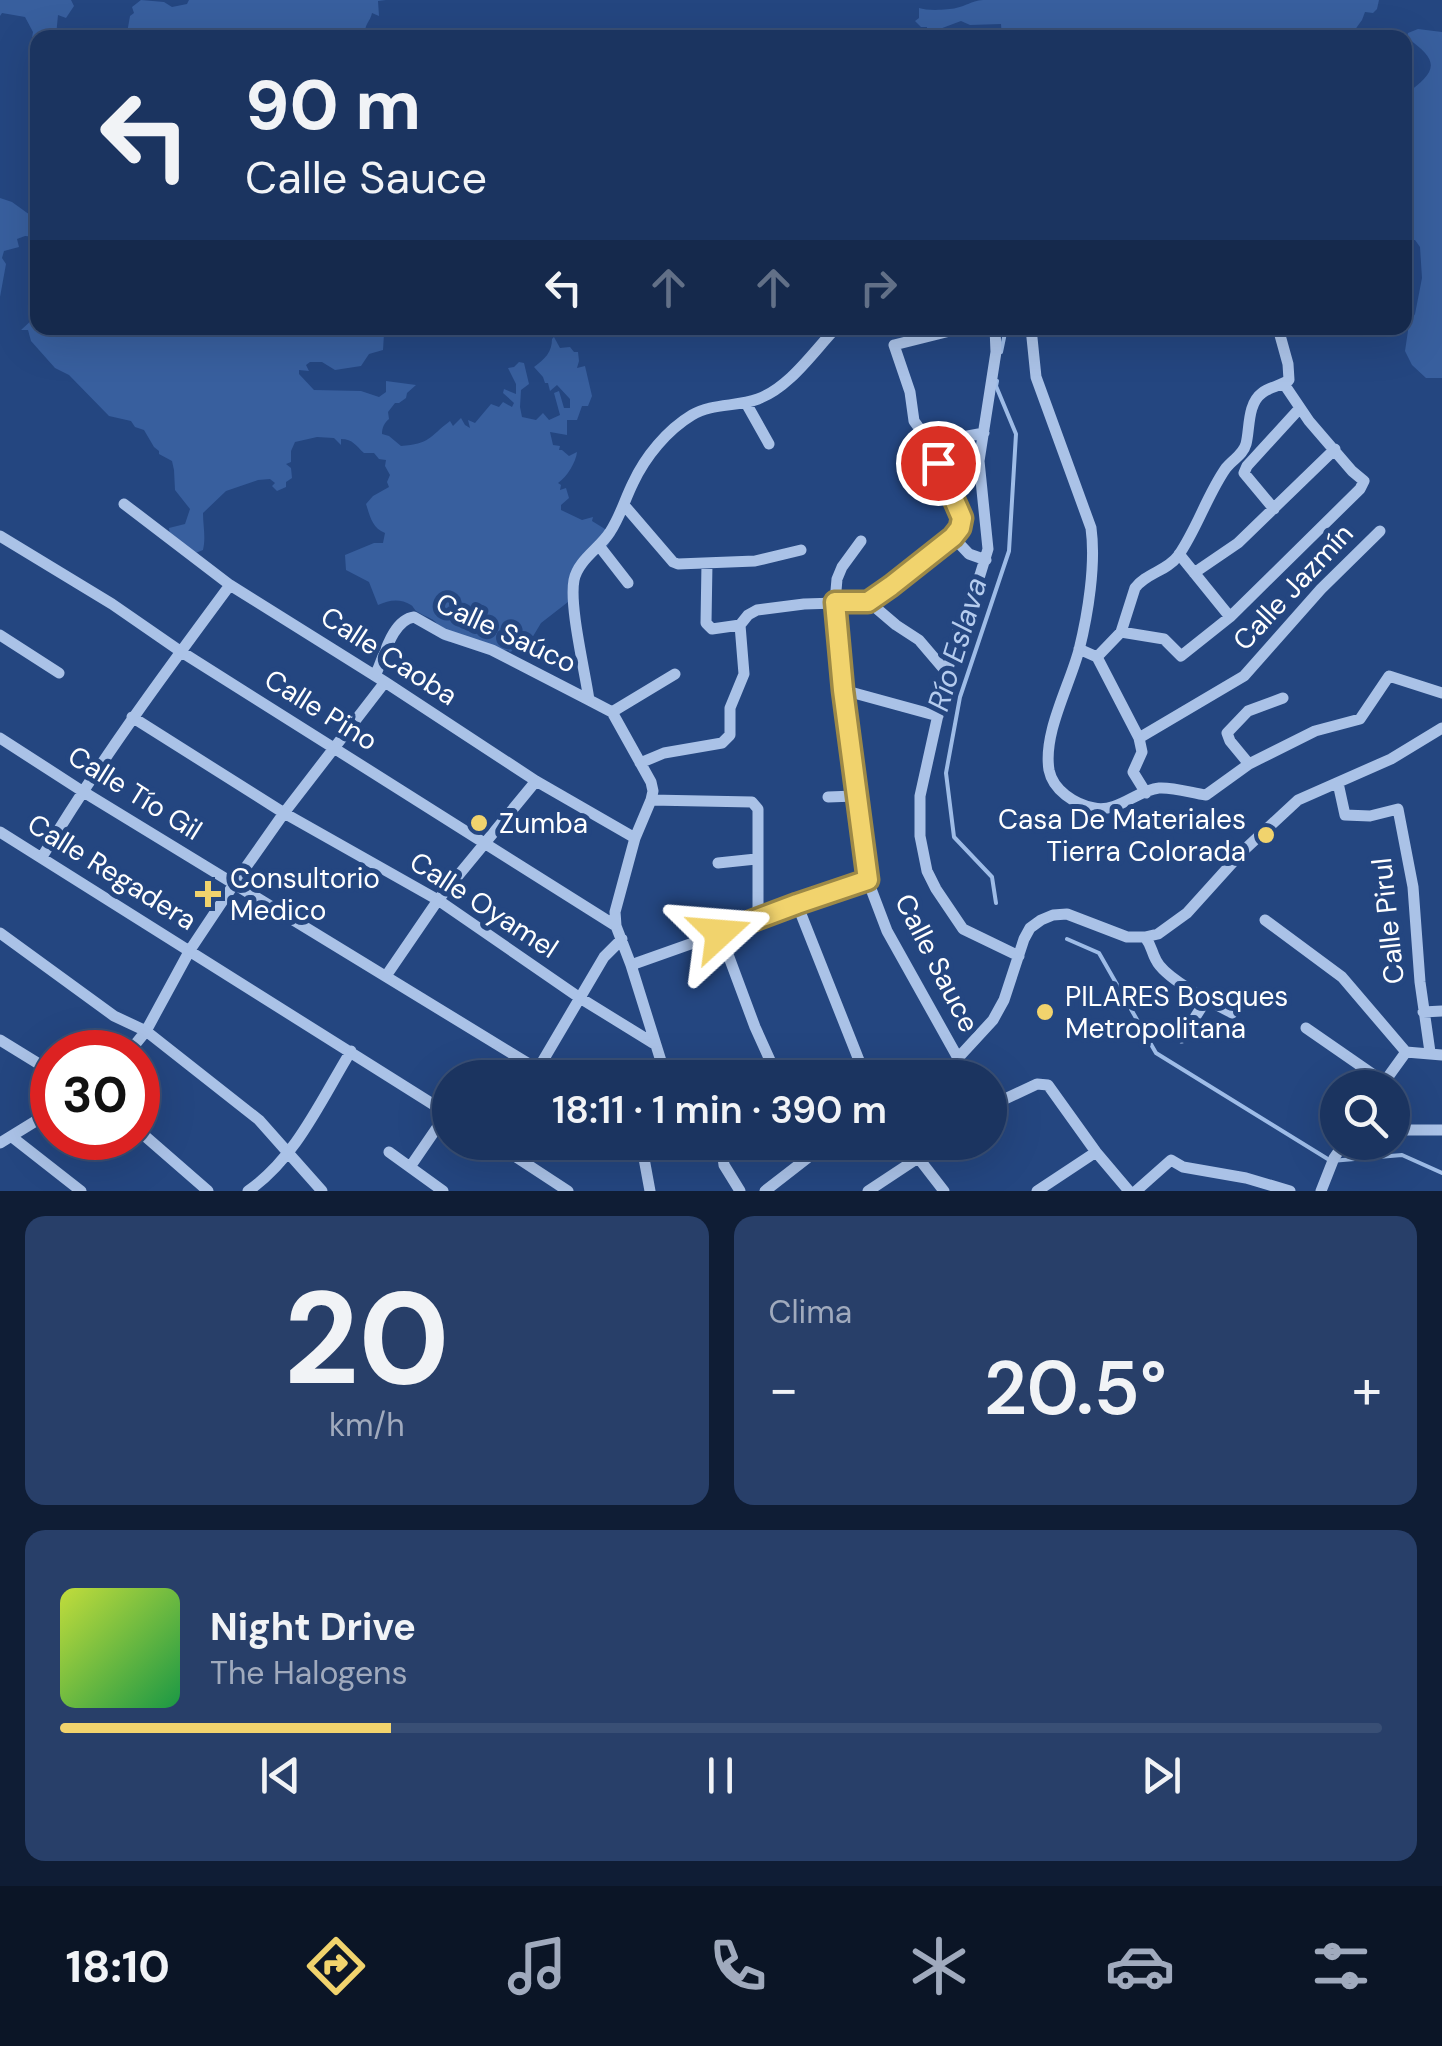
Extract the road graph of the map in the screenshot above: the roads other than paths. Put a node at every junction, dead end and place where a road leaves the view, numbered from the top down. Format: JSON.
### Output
{"nodes":[{"id":1,"x":829,"y":335,"type":"edge"},
{"id":2,"x":934,"y":335,"type":"edge"},
{"id":3,"x":995,"y":335,"type":"edge"},
{"id":4,"x":1032,"y":335,"type":"edge"},
{"id":5,"x":1280,"y":335,"type":"edge"},
{"id":6,"x":1287,"y":382,"type":"junction"},
{"id":7,"x":746,"y":403,"type":"junction"},
{"id":8,"x":1300,"y":408,"type":"junction"},
{"id":9,"x":984,"y":433,"type":"junction"},
{"id":10,"x":930,"y":443,"type":"junction"},
{"id":11,"x":769,"y":444,"type":"dead end"},
{"id":12,"x":1335,"y":449,"type":"junction"},
{"id":13,"x":1248,"y":456,"type":"junction"},
{"id":14,"x":124,"y":504,"type":"dead end"},
{"id":15,"x":624,"y":504,"type":"junction"},
{"id":16,"x":1274,"y":508,"type":"junction"},
{"id":17,"x":1380,"y":530,"type":"dead end"},
{"id":18,"x":0,"y":536,"type":"edge"},
{"id":19,"x":953,"y":537,"type":"junction"},
{"id":20,"x":861,"y":541,"type":"dead end"},
{"id":21,"x":600,"y":546,"type":"junction"},
{"id":22,"x":801,"y":550,"type":"dead end"},
{"id":23,"x":1179,"y":554,"type":"junction"},
{"id":24,"x":986,"y":560,"type":"junction"},
{"id":25,"x":707,"y":564,"type":"junction"},
{"id":26,"x":1194,"y":573,"type":"junction"},
{"id":27,"x":628,"y":583,"type":"dead end"},
{"id":28,"x":230,"y":584,"type":"junction"},
{"id":29,"x":835,"y":602,"type":"junction"},
{"id":30,"x":868,"y":602,"type":"junction"},
{"id":31,"x":1230,"y":617,"type":"junction"},
{"id":32,"x":740,"y":625,"type":"junction"},
{"id":33,"x":1120,"y":632,"type":"junction"},
{"id":34,"x":0,"y":636,"type":"edge"},
{"id":35,"x":1079,"y":648,"type":"junction"},
{"id":36,"x":180,"y":651,"type":"junction"},
{"id":37,"x":1097,"y":657,"type":"junction"},
{"id":38,"x":59,"y":673,"type":"dead end"},
{"id":39,"x":675,"y":674,"type":"dead end"},
{"id":40,"x":948,"y":674,"type":"junction"},
{"id":41,"x":380,"y":679,"type":"junction"},
{"id":42,"x":843,"y":690,"type":"junction"},
{"id":43,"x":1442,"y":693,"type":"edge"},
{"id":44,"x":1283,"y":698,"type":"dead end"},
{"id":45,"x":590,"y":700,"type":"junction"},
{"id":46,"x":612,"y":712,"type":"junction"},
{"id":47,"x":938,"y":716,"type":"junction"},
{"id":48,"x":132,"y":717,"type":"junction"},
{"id":49,"x":1442,"y":728,"type":"edge"},
{"id":50,"x":0,"y":738,"type":"edge"},
{"id":51,"x":1139,"y":738,"type":"junction"},
{"id":52,"x":336,"y":748,"type":"junction"},
{"id":53,"x":640,"y":763,"type":"junction"},
{"id":54,"x":1249,"y":764,"type":"junction"},
{"id":55,"x":536,"y":781,"type":"junction"},
{"id":56,"x":1338,"y":782,"type":"junction"},
{"id":57,"x":82,"y":791,"type":"junction"},
{"id":58,"x":1146,"y":794,"type":"junction"},
{"id":59,"x":856,"y":796,"type":"junction"},
{"id":60,"x":828,"y":797,"type":"dead end"},
{"id":61,"x":652,"y":800,"type":"junction"},
{"id":62,"x":284,"y":813,"type":"junction"},
{"id":63,"x":0,"y":832,"type":"edge"},
{"id":64,"x":635,"y":838,"type":"junction"},
{"id":65,"x":486,"y":842,"type":"junction"},
{"id":66,"x":42,"y":857,"type":"junction"},
{"id":67,"x":756,"y":859,"type":"junction"},
{"id":68,"x":718,"y":863,"type":"dead end"},
{"id":69,"x":868,"y":880,"type":"junction"},
{"id":70,"x":234,"y":884,"type":"junction"},
{"id":71,"x":438,"y":900,"type":"junction"},
{"id":72,"x":797,"y":904,"type":"junction"},
{"id":73,"x":1265,"y":920,"type":"dead end"},
{"id":74,"x":758,"y":921,"type":"junction"},
{"id":75,"x":616,"y":926,"type":"junction"},
{"id":76,"x":0,"y":932,"type":"edge"},
{"id":77,"x":720,"y":933,"type":"junction"},
{"id":78,"x":1145,"y":938,"type":"junction"},
{"id":79,"x":622,"y":939,"type":"junction"},
{"id":80,"x":190,"y":950,"type":"junction"},
{"id":81,"x":1019,"y":956,"type":"junction"},
{"id":82,"x":631,"y":965,"type":"junction"},
{"id":83,"x":386,"y":976,"type":"junction"},
{"id":84,"x":580,"y":998,"type":"junction"},
{"id":85,"x":1206,"y":1000,"type":"junction"},
{"id":86,"x":1442,"y":1011,"type":"edge"},
{"id":87,"x":1232,"y":1012,"type":"dead end"},
{"id":88,"x":1423,"y":1012,"type":"junction"},
{"id":89,"x":1306,"y":1028,"type":"dead end"},
{"id":90,"x":142,"y":1030,"type":"edge"},
{"id":91,"x":147,"y":1030,"type":"edge"},
{"id":92,"x":1182,"y":1038,"type":"dead end"},
{"id":93,"x":0,"y":1040,"type":"edge"},
{"id":94,"x":654,"y":1042,"type":"junction"},
{"id":95,"x":160,"y":1043,"type":"edge"},
{"id":96,"x":351,"y":1051,"type":"junction"},
{"id":97,"x":1406,"y":1052,"type":"junction"},
{"id":98,"x":1436,"y":1054,"type":"edge"},
{"id":99,"x":30,"y":1058,"type":"edge"},
{"id":100,"x":958,"y":1058,"type":"joint"},
{"id":101,"x":523,"y":1060,"type":"edge"},
{"id":102,"x":543,"y":1060,"type":"edge"},
{"id":103,"x":661,"y":1060,"type":"edge"},
{"id":104,"x":770,"y":1060,"type":"edge"},
{"id":105,"x":859,"y":1060,"type":"edge"},
{"id":106,"x":1362,"y":1070,"type":"edge"},
{"id":107,"x":1393,"y":1070,"type":"edge"},
{"id":108,"x":1007,"y":1098,"type":"edge"},
{"id":109,"x":432,"y":1103,"type":"edge"},
{"id":110,"x":30,"y":1125,"type":"edge"},
{"id":111,"x":1410,"y":1130,"type":"edge"},
{"id":112,"x":1442,"y":1130,"type":"edge"},
{"id":113,"x":432,"y":1137,"type":"edge"},
{"id":114,"x":6,"y":1140,"type":"edge"},
{"id":115,"x":160,"y":1149,"type":"edge"},
{"id":116,"x":390,"y":1152,"type":"dead end"},
{"id":117,"x":1096,"y":1152,"type":"junction"},
{"id":118,"x":290,"y":1153,"type":"junction"},
{"id":119,"x":521,"y":1160,"type":"edge"},
{"id":120,"x":644,"y":1160,"type":"edge"},
{"id":121,"x":723,"y":1160,"type":"edge"},
{"id":122,"x":799,"y":1160,"type":"edge"},
{"id":123,"x":915,"y":1160,"type":"edge"},
{"id":124,"x":920,"y":1160,"type":"edge"},
{"id":125,"x":1334,"y":1160,"type":"edge"},
{"id":126,"x":410,"y":1167,"type":"junction"},
{"id":127,"x":81,"y":1191,"type":"edge"},
{"id":128,"x":208,"y":1191,"type":"edge"},
{"id":129,"x":248,"y":1191,"type":"edge"},
{"id":130,"x":322,"y":1191,"type":"edge"},
{"id":131,"x":443,"y":1191,"type":"edge"},
{"id":132,"x":568,"y":1191,"type":"edge"},
{"id":133,"x":650,"y":1191,"type":"edge"},
{"id":134,"x":740,"y":1191,"type":"edge"},
{"id":135,"x":765,"y":1191,"type":"edge"},
{"id":136,"x":868,"y":1191,"type":"edge"},
{"id":137,"x":944,"y":1191,"type":"edge"},
{"id":138,"x":1037,"y":1191,"type":"edge"},
{"id":139,"x":1132,"y":1191,"type":"edge"},
{"id":140,"x":1290,"y":1191,"type":"edge"},
{"id":141,"x":1321,"y":1191,"type":"edge"}],
"edges":[{"from":1,"to":7,"type":"street"},
{"from":2,"to":10,"type":"street"},
{"from":3,"to":9,"type":"street"},
{"from":4,"to":35,"type":"street"},
{"from":5,"to":6,"type":"street"},
{"from":6,"to":8,"type":"street"},
{"from":6,"to":13,"type":"street"},
{"from":7,"to":11,"type":"street"},
{"from":7,"to":15,"type":"street"},
{"from":8,"to":12,"type":"street"},
{"from":8,"to":13,"type":"street"},
{"from":9,"to":10,"type":"street"},
{"from":9,"to":24,"type":"street"},
{"from":10,"to":19,"type":"street"},
{"from":12,"to":16,"type":"street"},
{"from":12,"to":31,"type":"street"},
{"from":13,"to":16,"type":"street"},
{"from":13,"to":23,"type":"street"},
{"from":14,"to":28,"type":"street","name":"Calle Caoba"},
{"from":15,"to":21,"type":"street"},
{"from":15,"to":25,"type":"street"},
{"from":16,"to":26,"type":"street"},
{"from":17,"to":51,"type":"street","name":"Calle Jazmín"},
{"from":18,"to":36,"type":"street","name":"Calle Pino"},
{"from":19,"to":24,"type":"street"},
{"from":19,"to":30,"type":"street"},
{"from":20,"to":29,"type":"street","name":"Calle Sauce"},
{"from":21,"to":27,"type":"street"},
{"from":21,"to":45,"type":"street"},
{"from":22,"to":25,"type":"street"},
{"from":23,"to":26,"type":"street"},
{"from":23,"to":33,"type":"street"},
{"from":24,"to":40,"type":"street"},
{"from":25,"to":32,"type":"street"},
{"from":26,"to":31,"type":"street"},
{"from":28,"to":36,"type":"street"},
{"from":28,"to":41,"type":"street","name":"Calle Caoba"},
{"from":29,"to":30,"type":"street"},
{"from":29,"to":32,"type":"street"},
{"from":29,"to":42,"type":"street","name":"Calle Sauce"},
{"from":30,"to":40,"type":"street"},
{"from":31,"to":33,"type":"street"},
{"from":32,"to":53,"type":"street"},
{"from":33,"to":37,"type":"street"},
{"from":34,"to":38,"type":"street"},
{"from":35,"to":37,"type":"street"},
{"from":35,"to":58,"type":"street"},
{"from":36,"to":48,"type":"street"},
{"from":36,"to":52,"type":"street","name":"Calle Pino"},
{"from":37,"to":51,"type":"street"},
{"from":39,"to":46,"type":"street"},
{"from":40,"to":47,"type":"street"},
{"from":41,"to":45,"type":"street","name":"Calle Saúco"},
{"from":41,"to":52,"type":"street"},
{"from":41,"to":55,"type":"street","name":"Calle Caoba"},
{"from":42,"to":47,"type":"street"},
{"from":42,"to":59,"type":"street","name":"Calle Sauce"},
{"from":43,"to":54,"type":"street"},
{"from":44,"to":54,"type":"street"},
{"from":45,"to":46,"type":"street"},
{"from":46,"to":53,"type":"street"},
{"from":47,"to":81,"type":"street"},
{"from":48,"to":57,"type":"street"},
{"from":48,"to":62,"type":"street","name":"Calle Oyamel"},
{"from":49,"to":56,"type":"street"},
{"from":50,"to":57,"type":"street","name":"Calle Tío Gil"},
{"from":51,"to":58,"type":"street"},
{"from":52,"to":62,"type":"street"},
{"from":52,"to":65,"type":"street","name":"Calle Pino"},
{"from":53,"to":61,"type":"street"},
{"from":54,"to":58,"type":"street"},
{"from":55,"to":64,"type":"street","name":"Calle Caoba"},
{"from":55,"to":65,"type":"street"},
{"from":56,"to":78,"type":"street"},
{"from":56,"to":88,"type":"street","name":"Calle Pirul"},
{"from":57,"to":66,"type":"street"},
{"from":57,"to":70,"type":"street","name":"Calle Tío Gil"},
{"from":59,"to":60,"type":"street"},
{"from":59,"to":69,"type":"street","name":"Calle Sauce"},
{"from":61,"to":64,"type":"street"},
{"from":61,"to":67,"type":"street"},
{"from":62,"to":70,"type":"street"},
{"from":62,"to":71,"type":"street","name":"Calle Oyamel"},
{"from":63,"to":66,"type":"street","name":"Calle Regadera"},
{"from":64,"to":75,"type":"street"},
{"from":65,"to":71,"type":"street"},
{"from":65,"to":75,"type":"street","name":"Calle Pino"},
{"from":66,"to":80,"type":"street","name":"Calle Regadera"},
{"from":67,"to":68,"type":"street"},
{"from":67,"to":74,"type":"street"},
{"from":69,"to":72,"type":"street"},
{"from":69,"to":100,"type":"street","name":"Calle Sauce"},
{"from":70,"to":80,"type":"street"},
{"from":70,"to":83,"type":"street","name":"Calle Tío Gil"},
{"from":71,"to":83,"type":"street"},
{"from":71,"to":84,"type":"street","name":"Calle Oyamel"},
{"from":72,"to":74,"type":"street"},
{"from":72,"to":105,"type":"street"},
{"from":73,"to":97,"type":"street"},
{"from":74,"to":77,"type":"street"},
{"from":75,"to":79,"type":"street"},
{"from":76,"to":90,"type":"street"},
{"from":77,"to":82,"type":"street"},
{"from":77,"to":104,"type":"street"},
{"from":78,"to":81,"type":"street"},
{"from":78,"to":85,"type":"street"},
{"from":79,"to":82,"type":"street"},
{"from":79,"to":84,"type":"street"},
{"from":80,"to":91,"type":"street"},
{"from":80,"to":96,"type":"street","name":"Calle Regadera"},
{"from":81,"to":100,"type":"street"},
{"from":82,"to":94,"type":"street"},
{"from":83,"to":101,"type":"street","name":"Calle Tío Gil"},
{"from":84,"to":94,"type":"street","name":"Calle Oyamel"},
{"from":84,"to":102,"type":"street"},
{"from":85,"to":87,"type":"street"},
{"from":85,"to":92,"type":"street"},
{"from":86,"to":88,"type":"street"},
{"from":88,"to":98,"type":"street","name":"Calle Pirul"},
{"from":89,"to":106,"type":"street"},
{"from":93,"to":99,"type":"street"},
{"from":94,"to":103,"type":"street"},
{"from":95,"to":118,"type":"street"},
{"from":96,"to":109,"type":"street","name":"Calle Regadera"},
{"from":96,"to":118,"type":"street"},
{"from":97,"to":98,"type":"street"},
{"from":97,"to":107,"type":"street"},
{"from":108,"to":117,"type":"street"},
{"from":110,"to":114,"type":"street"},
{"from":111,"to":112,"type":"street"},
{"from":113,"to":126,"type":"street"},
{"from":114,"to":127,"type":"street"},
{"from":115,"to":128,"type":"street"},
{"from":116,"to":126,"type":"street"},
{"from":117,"to":138,"type":"street"},
{"from":117,"to":139,"type":"street"},
{"from":118,"to":129,"type":"street"},
{"from":118,"to":130,"type":"street"},
{"from":119,"to":132,"type":"street"},
{"from":120,"to":133,"type":"street"},
{"from":121,"to":134,"type":"street"},
{"from":122,"to":135,"type":"street"},
{"from":123,"to":136,"type":"street"},
{"from":124,"to":137,"type":"street"},
{"from":125,"to":141,"type":"street"},
{"from":126,"to":131,"type":"street"},
{"from":139,"to":140,"type":"street"}]}
